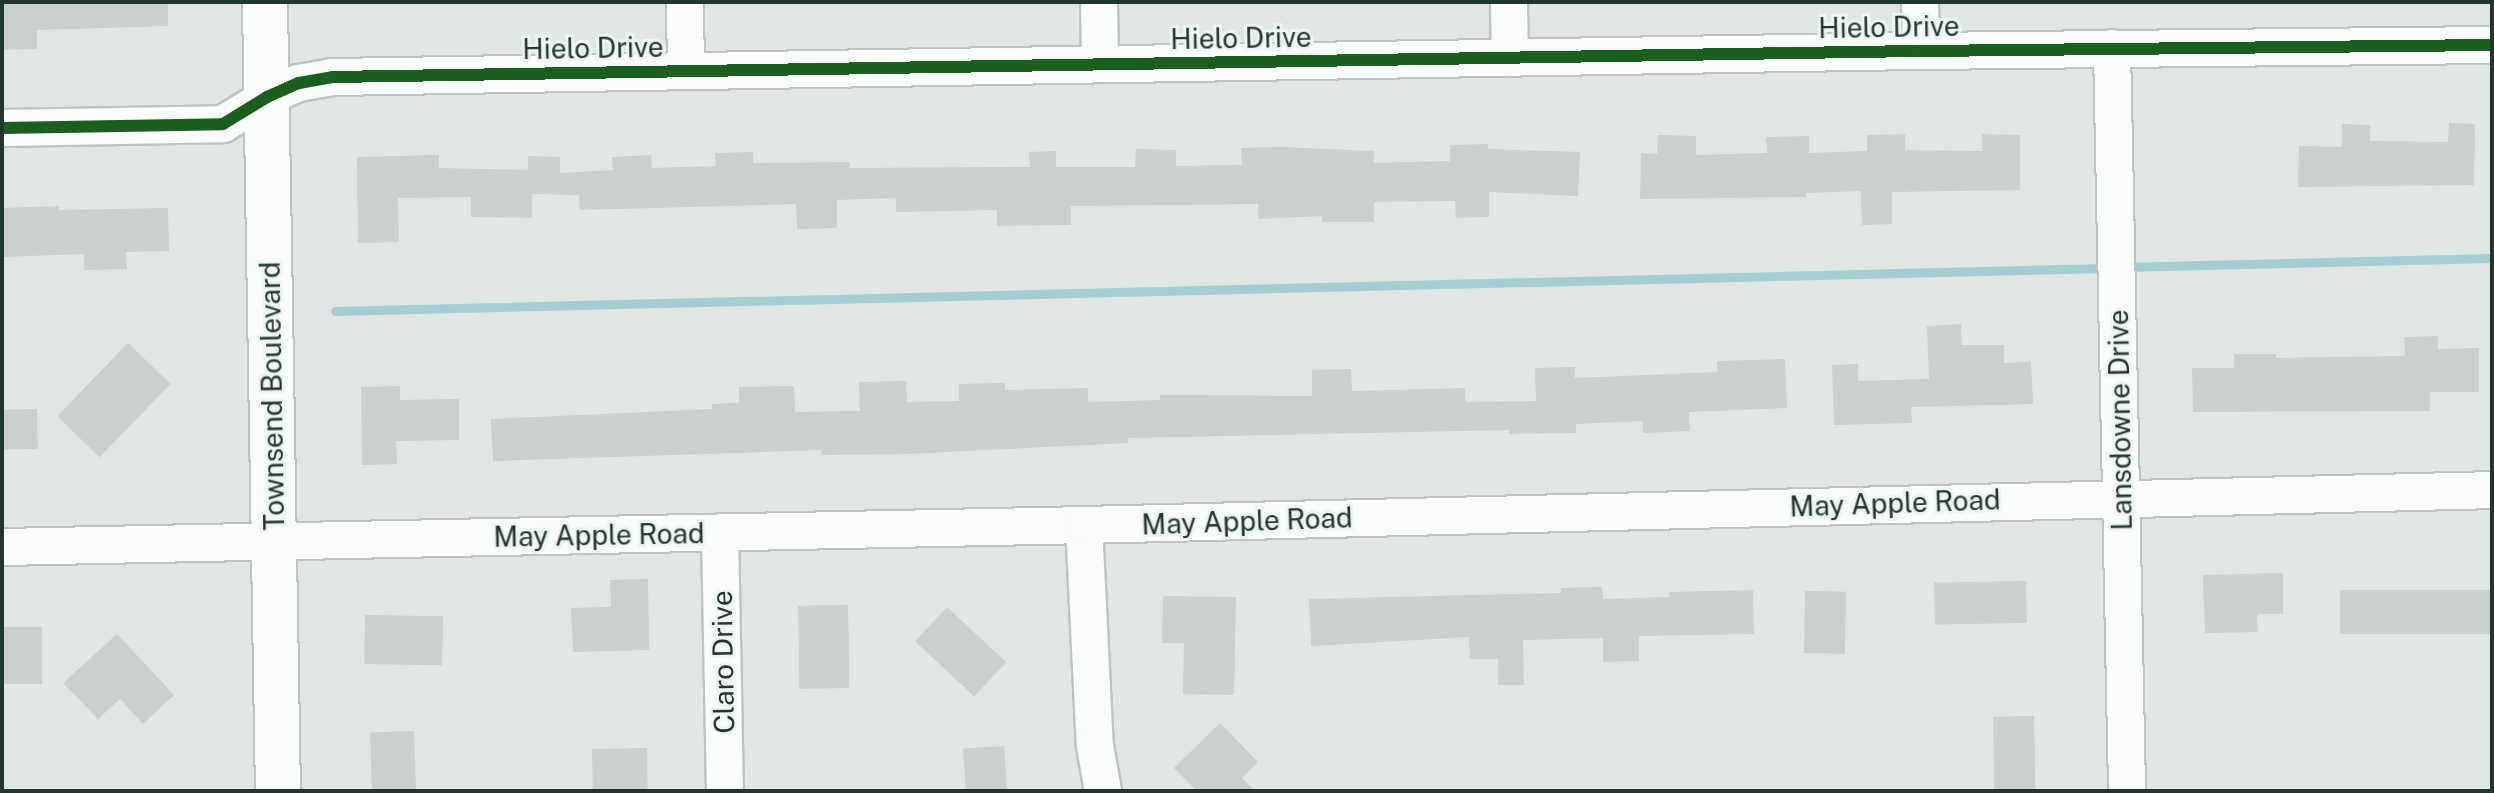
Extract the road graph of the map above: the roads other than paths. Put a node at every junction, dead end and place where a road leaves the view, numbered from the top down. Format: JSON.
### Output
{"nodes":[{"id":1,"x":265,"y":2,"type":"edge"},
{"id":2,"x":685,"y":2,"type":"edge"},
{"id":3,"x":1099,"y":2,"type":"edge"},
{"id":4,"x":1509,"y":2,"type":"edge"},
{"id":5,"x":1920,"y":2,"type":"edge"},
{"id":6,"x":2492,"y":45,"type":"edge"},
{"id":7,"x":2112,"y":48,"type":"junction"},
{"id":8,"x":1921,"y":51,"type":"junction"},
{"id":9,"x":1510,"y":58,"type":"junction"},
{"id":10,"x":1100,"y":64,"type":"junction"},
{"id":11,"x":686,"y":70,"type":"junction"},
{"id":12,"x":267,"y":97,"type":"junction"},
{"id":13,"x":2,"y":128,"type":"edge"},
{"id":14,"x":2492,"y":490,"type":"edge"},
{"id":15,"x":2122,"y":497,"type":"junction"},
{"id":16,"x":1084,"y":525,"type":"junction"},
{"id":17,"x":720,"y":533,"type":"junction"},
{"id":18,"x":274,"y":541,"type":"junction"},
{"id":19,"x":2,"y":547,"type":"edge"},
{"id":20,"x":278,"y":791,"type":"edge"},
{"id":21,"x":725,"y":791,"type":"edge"},
{"id":22,"x":1103,"y":791,"type":"edge"},
{"id":23,"x":2127,"y":791,"type":"edge"}],
"edges":[{"from":1,"to":12,"type":"street","name":"Townsend Boulevard"},
{"from":2,"to":11,"type":"street"},
{"from":3,"to":10,"type":"street"},
{"from":4,"to":9,"type":"street"},
{"from":5,"to":8,"type":"street"},
{"from":6,"to":7,"type":"street","name":"Hielo Drive"},
{"from":7,"to":8,"type":"street","name":"Hielo Drive"},
{"from":7,"to":15,"type":"street","name":"Lansdowne Drive"},
{"from":8,"to":9,"type":"street","name":"Hielo Drive"},
{"from":9,"to":10,"type":"street","name":"Hielo Drive"},
{"from":10,"to":11,"type":"street","name":"Hielo Drive"},
{"from":11,"to":12,"type":"street","name":"Hielo Drive"},
{"from":12,"to":13,"type":"street","name":"Hielo Drive"},
{"from":12,"to":18,"type":"street","name":"Townsend Boulevard"},
{"from":14,"to":15,"type":"street","name":"May Apple Road"},
{"from":15,"to":16,"type":"street","name":"May Apple Road"},
{"from":15,"to":23,"type":"street","name":"Lansdowne Drive"},
{"from":16,"to":17,"type":"street","name":"May Apple Road"},
{"from":16,"to":22,"type":"street"},
{"from":17,"to":18,"type":"street","name":"May Apple Road"},
{"from":17,"to":21,"type":"street","name":"Claro Drive"},
{"from":18,"to":19,"type":"street","name":"May Apple Road"},
{"from":18,"to":20,"type":"street","name":"Townsend Boulevard"}]}
